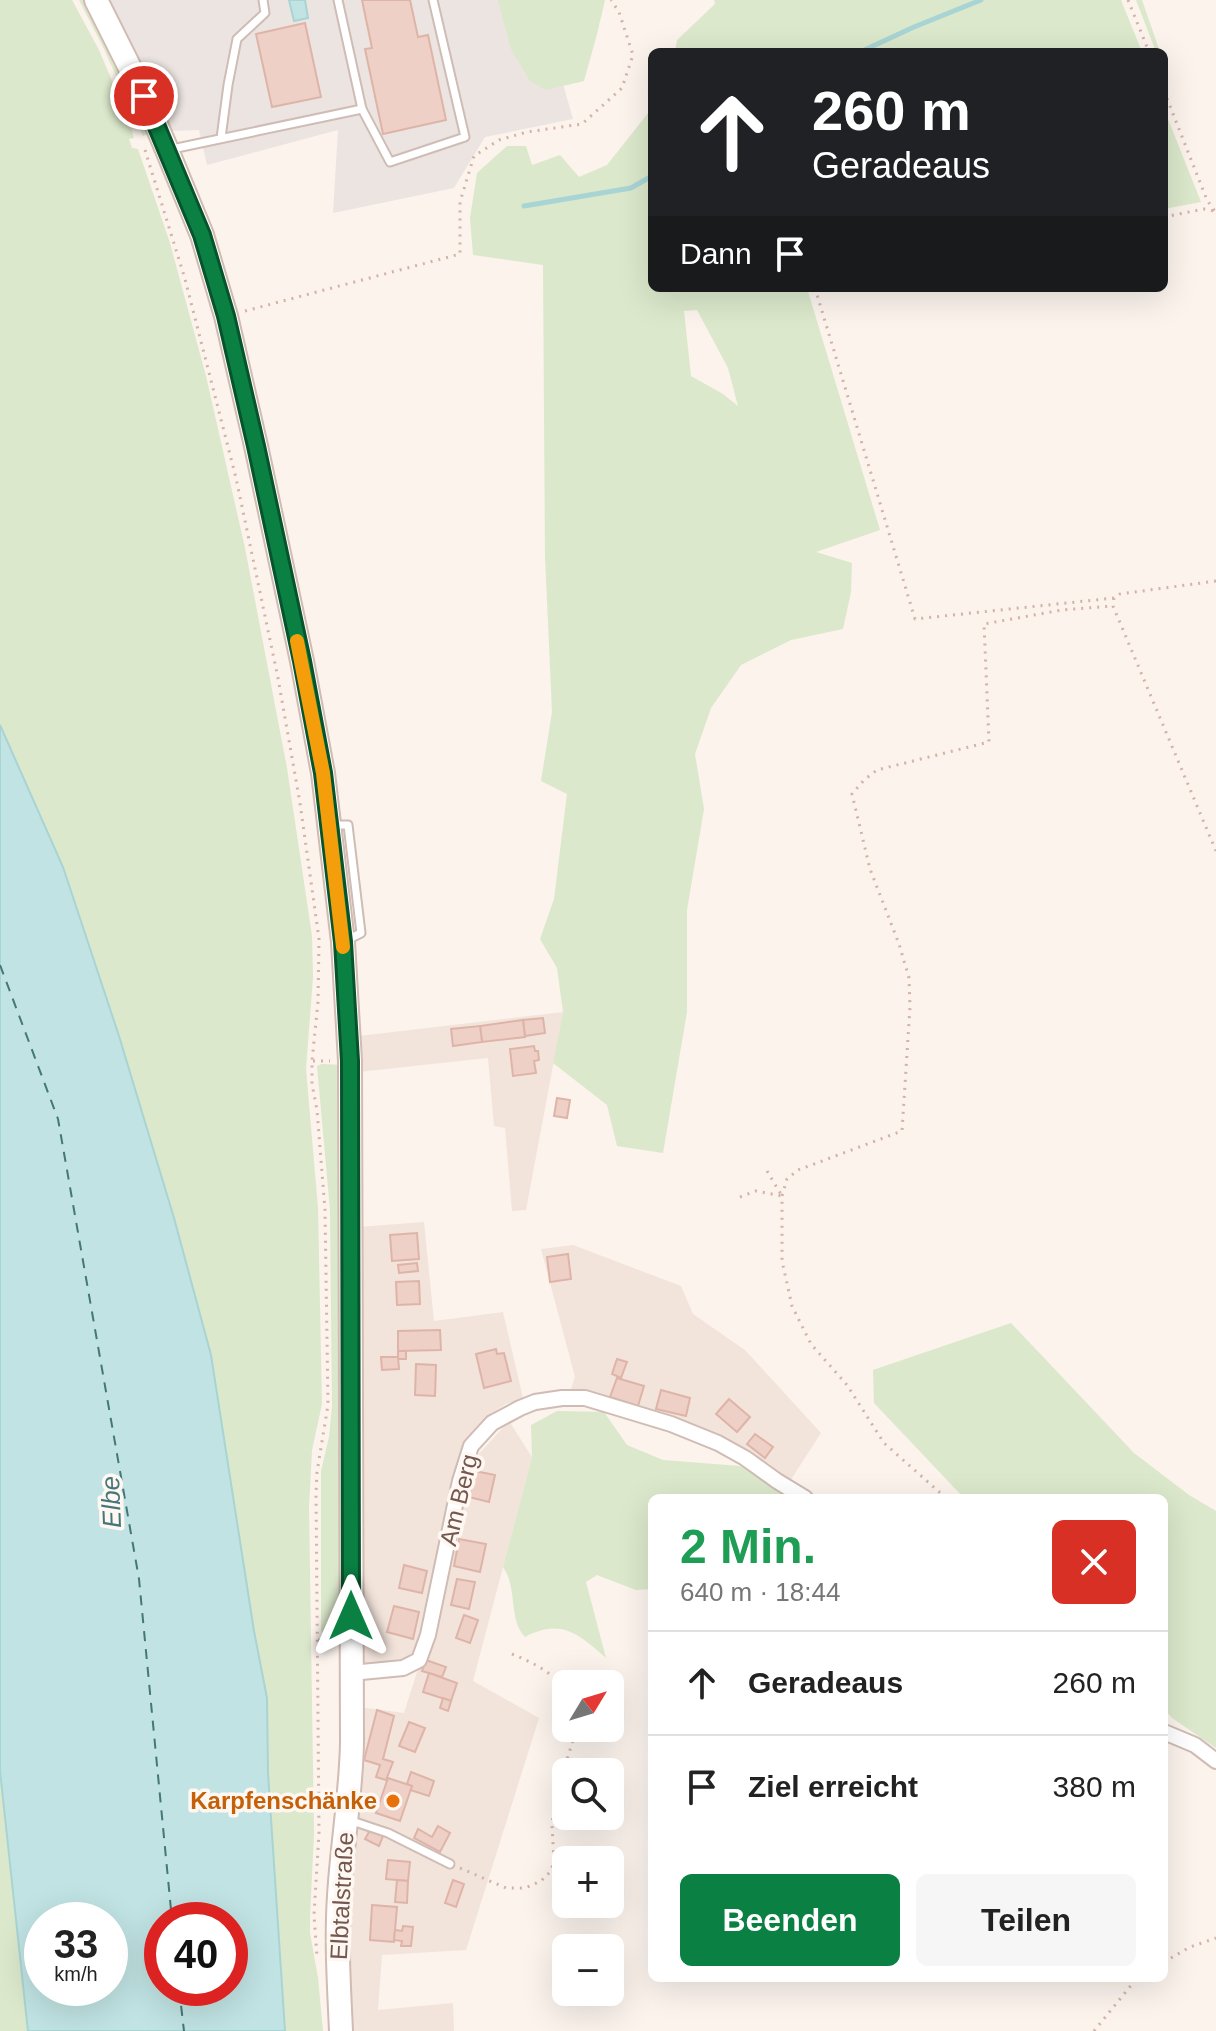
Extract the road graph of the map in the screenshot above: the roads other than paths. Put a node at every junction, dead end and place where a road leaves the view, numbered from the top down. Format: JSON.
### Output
{"nodes":[{"id":1,"x":96,"y":0,"type":"edge"},
{"id":2,"x":263,"y":0,"type":"edge"},
{"id":3,"x":338,"y":0,"type":"edge"},
{"id":4,"x":433,"y":0,"type":"edge"},
{"id":5,"x":362,"y":109,"type":"junction"},
{"id":6,"x":221,"y":138,"type":"junction"},
{"id":7,"x":167,"y":150,"type":"junction"},
{"id":8,"x":799,"y":1494,"type":"edge"},
{"id":9,"x":351,"y":1673,"type":"junction"},
{"id":10,"x":1168,"y":1734,"type":"edge"},
{"id":11,"x":1216,"y":1761,"type":"edge"},
{"id":12,"x":347,"y":1819,"type":"junction"},
{"id":13,"x":450,"y":1864,"type":"road end"},
{"id":14,"x":341,"y":2031,"type":"edge"}],
"edges":[{"from":1,"to":7,"type":"street","name":"Elbtalstraße"},
{"from":2,"to":6,"type":"lane"},
{"from":3,"to":5,"type":"lane"},
{"from":4,"to":5,"type":"lane"},
{"from":5,"to":6,"type":"lane"},
{"from":6,"to":7,"type":"lane"},
{"from":7,"to":9,"type":"street","name":"Elbtalstraße"},
{"from":8,"to":9,"type":"street","name":"Am Berg"},
{"from":9,"to":12,"type":"street","name":"Elbtalstraße"},
{"from":10,"to":11,"type":"street"},
{"from":12,"to":13,"type":"lane"},
{"from":12,"to":14,"type":"street","name":"Elbtalstraße"}]}
